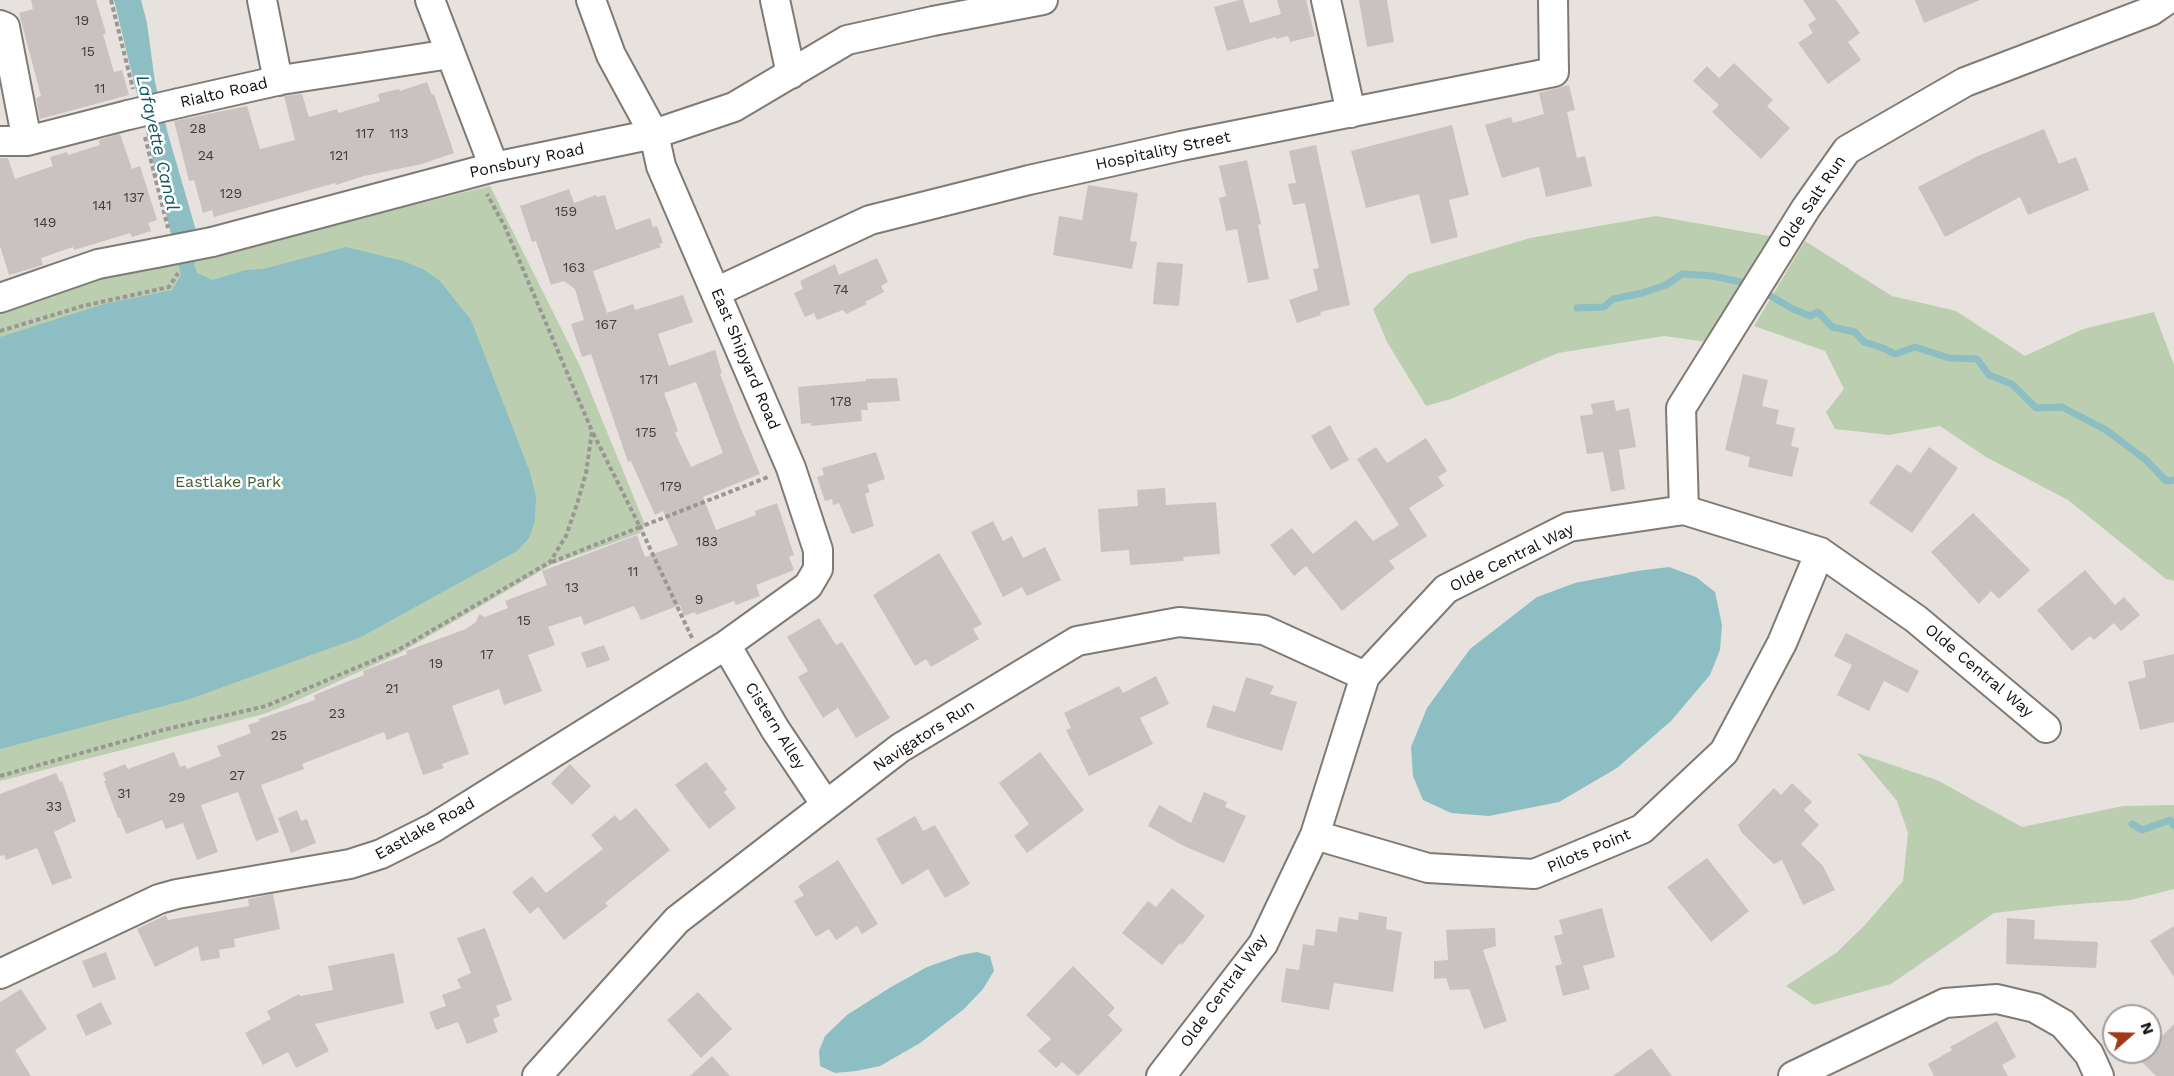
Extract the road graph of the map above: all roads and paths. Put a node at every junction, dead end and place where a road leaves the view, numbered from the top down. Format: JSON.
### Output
{"nodes":[{"id":1,"x":111,"y":0,"type":"edge"},
{"id":2,"x":262,"y":0,"type":"edge"},
{"id":3,"x":430,"y":0,"type":"edge"},
{"id":4,"x":591,"y":0,"type":"edge"},
{"id":5,"x":775,"y":0,"type":"edge"},
{"id":6,"x":1043,"y":0,"type":"edge"},
{"id":7,"x":1326,"y":0,"type":"edge"},
{"id":8,"x":1553,"y":0,"type":"edge"},
{"id":9,"x":2167,"y":0,"type":"edge"},
{"id":10,"x":0,"y":25,"type":"edge"},
{"id":11,"x":450,"y":54,"type":"junction"},
{"id":12,"x":791,"y":74,"type":"junction"},
{"id":13,"x":278,"y":81,"type":"junction"},
{"id":14,"x":1351,"y":113,"type":"junction"},
{"id":15,"x":135,"y":114,"type":"junction"},
{"id":16,"x":654,"y":134,"type":"junction"},
{"id":17,"x":13,"y":141,"type":"edge"},
{"id":18,"x":484,"y":169,"type":"junction"},
{"id":19,"x":163,"y":245,"type":"junction"},
{"id":20,"x":179,"y":271,"type":"dead end"},
{"id":21,"x":716,"y":292,"type":"junction"},
{"id":22,"x":0,"y":298,"type":"edge"},
{"id":23,"x":0,"y":331,"type":"edge"},
{"id":24,"x":592,"y":431,"type":"junction"},
{"id":25,"x":791,"y":468,"type":"junction"},
{"id":26,"x":1684,"y":510,"type":"junction"},
{"id":27,"x":640,"y":527,"type":"junction"},
{"id":28,"x":1820,"y":552,"type":"junction"},
{"id":29,"x":550,"y":562,"type":"junction"},
{"id":30,"x":808,"y":586,"type":"joint"},
{"id":31,"x":726,"y":645,"type":"junction"},
{"id":32,"x":702,"y":660,"type":"junction"},
{"id":33,"x":1365,"y":676,"type":"junction"},
{"id":34,"x":2046,"y":728,"type":"dead end"},
{"id":35,"x":0,"y":776,"type":"edge"},
{"id":36,"x":826,"y":805,"type":"junction"},
{"id":37,"x":1315,"y":835,"type":"junction"},
{"id":38,"x":0,"y":974,"type":"edge"},
{"id":39,"x":537,"y":1076,"type":"edge"},
{"id":40,"x":1161,"y":1076,"type":"edge"},
{"id":41,"x":1793,"y":1076,"type":"edge"},
{"id":42,"x":2099,"y":1076,"type":"edge"}],
"edges":[{"from":1,"to":15,"type":"path"},
{"from":2,"to":13,"type":"street"},
{"from":3,"to":11,"type":"street"},
{"from":4,"to":16,"type":"street","name":"East Shipyard Road"},
{"from":5,"to":12,"type":"street"},
{"from":6,"to":12,"type":"street","name":"Ponsbury Road"},
{"from":7,"to":14,"type":"street"},
{"from":8,"to":14,"type":"street","name":"Hospitality Street"},
{"from":9,"to":26,"type":"street","name":"Olde Salt Run"},
{"from":10,"to":17,"type":"street"},
{"from":11,"to":13,"type":"street","name":"Rialto Road"},
{"from":11,"to":18,"type":"street"},
{"from":12,"to":16,"type":"street","name":"Ponsbury Road"},
{"from":13,"to":15,"type":"street","name":"Rialto Road","bridge":true},
{"from":14,"to":21,"type":"street","name":"Hospitality Street"},
{"from":15,"to":17,"type":"street","name":"Rialto Road"},
{"from":15,"to":19,"type":"path"},
{"from":16,"to":18,"type":"street","name":"Ponsbury Road"},
{"from":16,"to":21,"type":"street","name":"East Shipyard Road"},
{"from":18,"to":19,"type":"street","name":"Ponsbury Road","bridge":true},
{"from":18,"to":24,"type":"path"},
{"from":19,"to":22,"type":"street","name":"Ponsbury Road"},
{"from":20,"to":23,"type":"path"},
{"from":21,"to":25,"type":"street","name":"East Shipyard Road"},
{"from":24,"to":27,"type":"path"},
{"from":24,"to":29,"type":"path"},
{"from":25,"to":27,"type":"path"},
{"from":25,"to":30,"type":"street","name":"East Shipyard Road"},
{"from":26,"to":28,"type":"street","name":"Olde Central Way"},
{"from":26,"to":33,"type":"street","name":"Olde Central Way"},
{"from":27,"to":29,"type":"path"},
{"from":27,"to":32,"type":"path"},
{"from":28,"to":34,"type":"street","name":"Olde Central Way"},
{"from":28,"to":37,"type":"street","name":"Pilots Point"},
{"from":29,"to":35,"type":"path"},
{"from":30,"to":31,"type":"street","name":"Eastlake Road"},
{"from":31,"to":32,"type":"street","name":"Eastlake Road"},
{"from":31,"to":36,"type":"street","name":"Cistern Alley"},
{"from":32,"to":38,"type":"street","name":"Eastlake Road"},
{"from":33,"to":36,"type":"street","name":"Navigators Run"},
{"from":33,"to":37,"type":"street","name":"Olde Central Way"},
{"from":36,"to":39,"type":"street","name":"Navigators Run"},
{"from":37,"to":40,"type":"street","name":"Olde Central Way"},
{"from":41,"to":42,"type":"street"}]}
